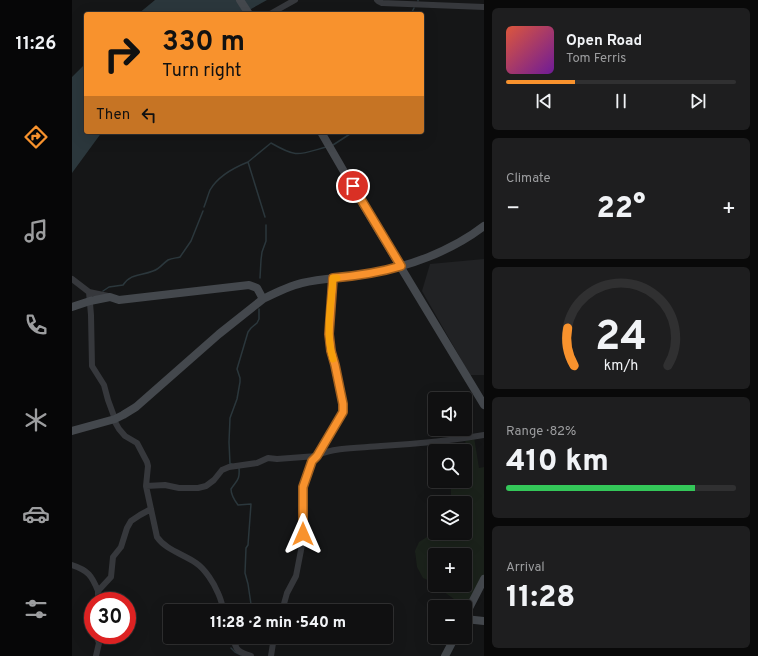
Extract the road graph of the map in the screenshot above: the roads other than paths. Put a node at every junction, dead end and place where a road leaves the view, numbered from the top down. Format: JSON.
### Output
{"nodes":[{"id":1,"x":240,"y":0,"type":"edge"},
{"id":2,"x":295,"y":0,"type":"edge"},
{"id":3,"x":378,"y":0,"type":"edge"},
{"id":4,"x":484,"y":7,"type":"edge"},
{"id":5,"x":248,"y":12,"type":"edge"},
{"id":6,"x":274,"y":12,"type":"edge"},
{"id":7,"x":322,"y":134,"type":"edge"},
{"id":8,"x":484,"y":226,"type":"edge"},
{"id":9,"x":401,"y":266,"type":"junction"},
{"id":10,"x":333,"y":278,"type":"junction"},
{"id":11,"x":72,"y":279,"type":"edge"},
{"id":12,"x":89,"y":292,"type":"junction"},
{"id":13,"x":110,"y":297,"type":"junction"},
{"id":14,"x":263,"y":300,"type":"junction"},
{"id":15,"x":90,"y":301,"type":"junction"},
{"id":16,"x":72,"y":307,"type":"edge"},
{"id":17,"x":484,"y":404,"type":"edge"},
{"id":18,"x":115,"y":419,"type":"junction"},
{"id":19,"x":72,"y":431,"type":"edge"},
{"id":20,"x":484,"y":435,"type":"edge"},
{"id":21,"x":317,"y":456,"type":"junction"},
{"id":22,"x":146,"y":486,"type":"junction"},
{"id":23,"x":150,"y":509,"type":"junction"},
{"id":24,"x":72,"y":565,"type":"edge"},
{"id":25,"x":484,"y":579,"type":"edge"},
{"id":26,"x":98,"y":592,"type":"joint"},
{"id":27,"x":472,"y":602,"type":"edge"},
{"id":28,"x":222,"y":604,"type":"edge"},
{"id":29,"x":284,"y":604,"type":"edge"},
{"id":30,"x":472,"y":620,"type":"edge"},
{"id":31,"x":484,"y":621,"type":"edge"},
{"id":32,"x":99,"y":644,"type":"edge"},
{"id":33,"x":234,"y":644,"type":"edge"},
{"id":34,"x":273,"y":644,"type":"edge"},
{"id":35,"x":451,"y":644,"type":"edge"},
{"id":36,"x":96,"y":656,"type":"edge"},
{"id":37,"x":251,"y":656,"type":"edge"},
{"id":38,"x":271,"y":656,"type":"edge"},
{"id":39,"x":445,"y":656,"type":"edge"}],
"edges":[{"from":1,"to":5,"type":"street"},
{"from":2,"to":6,"type":"street"},
{"from":3,"to":4,"type":"street"},
{"from":7,"to":9,"type":"street"},
{"from":8,"to":9,"type":"street"},
{"from":9,"to":10,"type":"street"},
{"from":9,"to":17,"type":"street"},
{"from":10,"to":14,"type":"street"},
{"from":10,"to":21,"type":"street"},
{"from":11,"to":12,"type":"street"},
{"from":12,"to":13,"type":"street"},
{"from":12,"to":15,"type":"street"},
{"from":13,"to":14,"type":"street"},
{"from":13,"to":15,"type":"street"},
{"from":14,"to":18,"type":"street"},
{"from":15,"to":16,"type":"street"},
{"from":15,"to":18,"type":"street"},
{"from":18,"to":19,"type":"street"},
{"from":18,"to":22,"type":"street"},
{"from":20,"to":21,"type":"street"},
{"from":21,"to":22,"type":"street"},
{"from":21,"to":29,"type":"street"},
{"from":22,"to":23,"type":"street"},
{"from":23,"to":26,"type":"street"},
{"from":23,"to":28,"type":"street"},
{"from":24,"to":26,"type":"street"},
{"from":25,"to":27,"type":"street"},
{"from":30,"to":31,"type":"street"},
{"from":32,"to":36,"type":"street"},
{"from":33,"to":37,"type":"street"},
{"from":34,"to":38,"type":"street"},
{"from":35,"to":39,"type":"street"}]}
